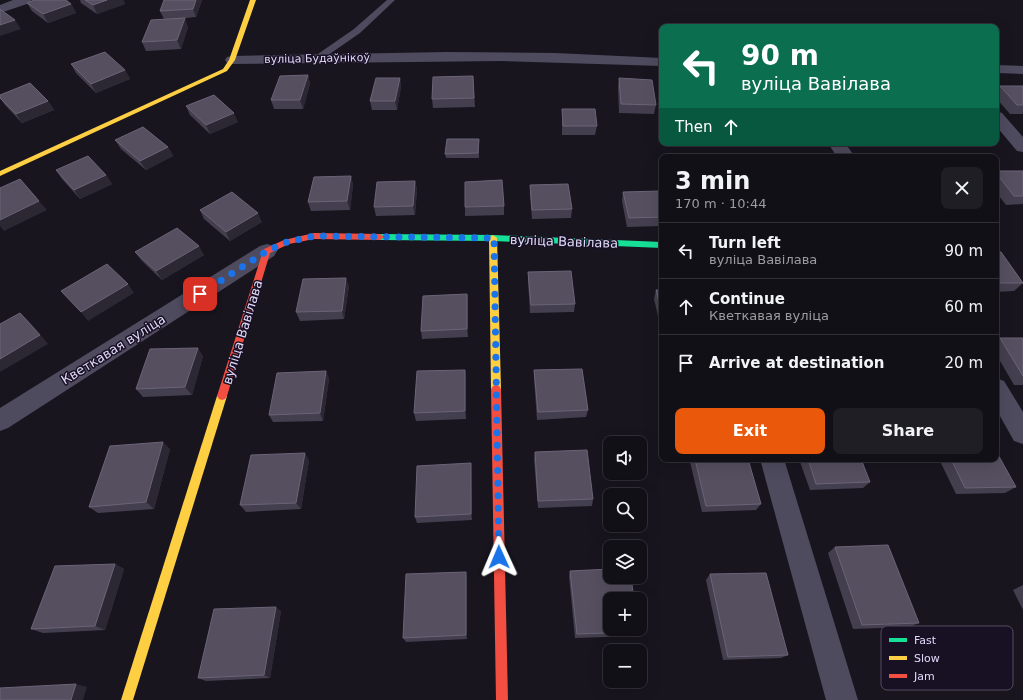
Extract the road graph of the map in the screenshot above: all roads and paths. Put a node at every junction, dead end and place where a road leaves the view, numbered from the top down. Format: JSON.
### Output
{"nodes":[{"id":1,"x":25,"y":0,"type":"edge"},
{"id":2,"x":253,"y":0,"type":"edge"},
{"id":3,"x":391,"y":0,"type":"edge"},
{"id":4,"x":0,"y":8,"type":"edge"},
{"id":5,"x":318,"y":58,"type":"junction"},
{"id":6,"x":232,"y":60,"type":"junction"},
{"id":7,"x":659,"y":62,"type":"edge"},
{"id":8,"x":999,"y":69,"type":"edge"},
{"id":9,"x":1023,"y":70,"type":"edge"},
{"id":10,"x":999,"y":119,"type":"edge"},
{"id":11,"x":1023,"y":147,"type":"edge"},
{"id":12,"x":0,"y":174,"type":"edge"},
{"id":13,"x":494,"y":238,"type":"junction"},
{"id":14,"x":659,"y":245,"type":"edge"},
{"id":15,"x":267,"y":251,"type":"junction"},
{"id":16,"x":999,"y":393,"type":"edge"},
{"id":17,"x":0,"y":421,"type":"edge"},
{"id":18,"x":1023,"y":433,"type":"edge"},
{"id":19,"x":773,"y":462,"type":"edge"},
{"id":20,"x":127,"y":700,"type":"edge"},
{"id":21,"x":502,"y":700,"type":"edge"},
{"id":22,"x":842,"y":700,"type":"edge"}],
"edges":[{"from":1,"to":4,"type":"street"},
{"from":2,"to":6,"type":"street"},
{"from":3,"to":5,"type":"lane"},
{"from":5,"to":6,"type":"street","name":"вуліца Будаўнікоў"},
{"from":5,"to":7,"type":"street","name":"вуліца Будаўнікоў"},
{"from":6,"to":12,"type":"street"},
{"from":8,"to":9,"type":"street"},
{"from":10,"to":11,"type":"street"},
{"from":13,"to":14,"type":"street","name":"вуліца Вавілава"},
{"from":13,"to":15,"type":"street","name":"вуліца Вавілава"},
{"from":13,"to":21,"type":"street"},
{"from":15,"to":17,"type":"street","name":"Кветкавая вуліца"},
{"from":15,"to":20,"type":"street","name":"вуліца Вавілава"},
{"from":16,"to":18,"type":"street"},
{"from":19,"to":22,"type":"street"}]}
